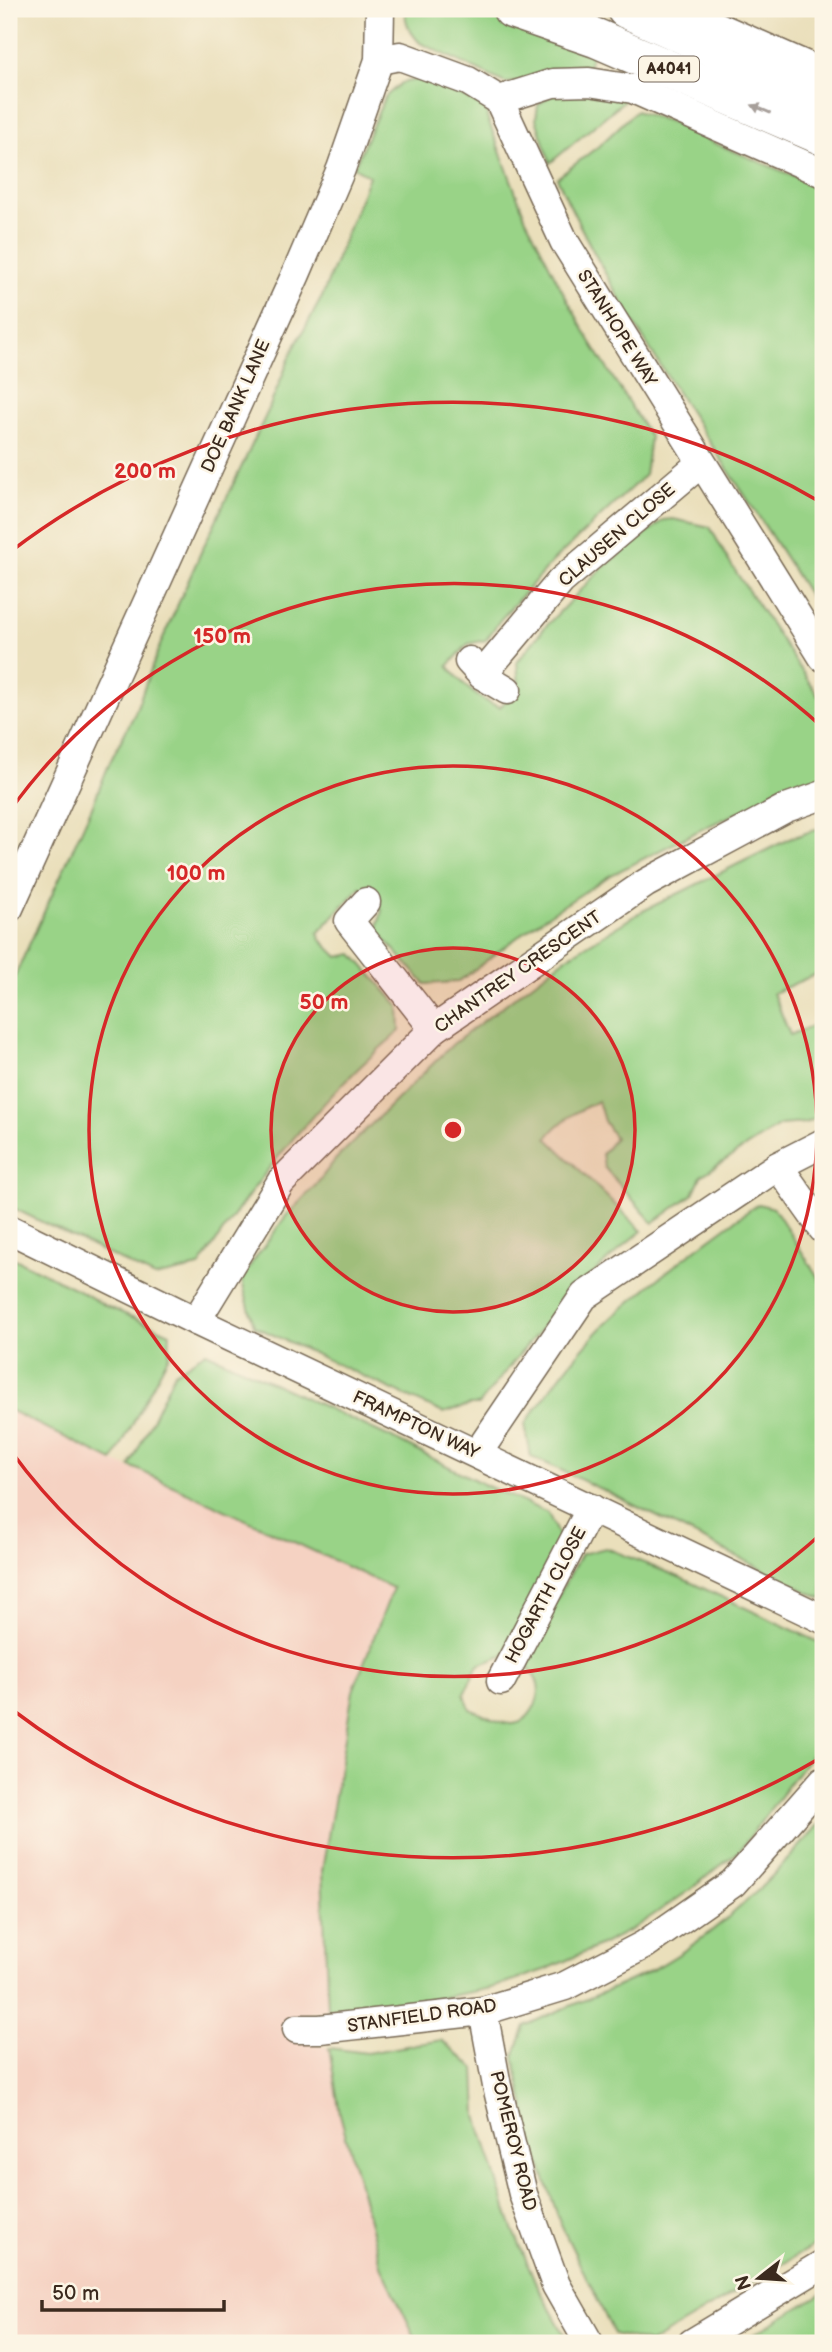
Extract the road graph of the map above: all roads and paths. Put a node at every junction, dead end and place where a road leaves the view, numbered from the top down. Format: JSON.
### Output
{"nodes":[{"id":1,"x":380,"y":9,"type":"edge"},
{"id":2,"x":512,"y":9,"type":"edge"},
{"id":3,"x":625,"y":9,"type":"edge"},
{"id":4,"x":678,"y":9,"type":"edge"},
{"id":5,"x":379,"y":60,"type":"junction"},
{"id":6,"x":823,"y":73,"type":"edge"},
{"id":7,"x":823,"y":97,"type":"edge"},
{"id":8,"x":499,"y":100,"type":"junction"},
{"id":9,"x":823,"y":136,"type":"edge"},
{"id":10,"x":823,"y":173,"type":"edge"},
{"id":11,"x":701,"y":463,"type":"junction"},
{"id":12,"x":823,"y":657,"type":"edge"},
{"id":13,"x":507,"y":690,"type":"dead end"},
{"id":14,"x":823,"y":795,"type":"edge"},
{"id":15,"x":9,"y":908,"type":"edge"},
{"id":16,"x":349,"y":920,"type":"dead end"},
{"id":17,"x":434,"y":1029,"type":"junction"},
{"id":18,"x":823,"y":1143,"type":"edge"},
{"id":19,"x":778,"y":1166,"type":"junction"},
{"id":20,"x":9,"y":1229,"type":"edge"},
{"id":21,"x":823,"y":1229,"type":"edge"},
{"id":22,"x":196,"y":1321,"type":"junction"},
{"id":23,"x":477,"y":1454,"type":"junction"},
{"id":24,"x":591,"y":1508,"type":"junction"},
{"id":25,"x":823,"y":1619,"type":"edge"},
{"id":26,"x":500,"y":1681,"type":"dead end"},
{"id":27,"x":823,"y":1781,"type":"edge"},
{"id":28,"x":483,"y":2011,"type":"junction"},
{"id":29,"x":309,"y":2029,"type":"dead end"},
{"id":30,"x":823,"y":2264,"type":"edge"},
{"id":31,"x":589,"y":2343,"type":"edge"},
{"id":32,"x":692,"y":2343,"type":"edge"}],
"edges":[{"from":1,"to":5,"type":"street","name":"DOE BANK LANE"},
{"from":9,"to":2,"type":"highway","number":"A4041","one_way":true},
{"from":3,"to":7,"type":"highway","number":"A4041"},
{"from":4,"to":6,"type":"street"},
{"from":5,"to":8,"type":"street"},
{"from":5,"to":15,"type":"street","name":"DOE BANK LANE"},
{"from":8,"to":10,"type":"street"},
{"from":8,"to":11,"type":"street","name":"STANHOPE WAY"},
{"from":11,"to":12,"type":"street","name":"STANHOPE WAY"},
{"from":11,"to":13,"type":"street","name":"CLAUSEN CLOSE"},
{"from":14,"to":17,"type":"street","name":"CHANTREY CRESCENT"},
{"from":16,"to":17,"type":"street"},
{"from":17,"to":22,"type":"street","name":"CHANTREY CRESCENT"},
{"from":18,"to":19,"type":"street"},
{"from":19,"to":21,"type":"street"},
{"from":19,"to":23,"type":"street"},
{"from":20,"to":22,"type":"street","name":"FRAMPTON WAY"},
{"from":22,"to":23,"type":"street","name":"FRAMPTON WAY"},
{"from":23,"to":24,"type":"street","name":"FRAMPTON WAY"},
{"from":24,"to":25,"type":"street","name":"FRAMPTON WAY"},
{"from":24,"to":26,"type":"street","name":"HOGARTH CLOSE"},
{"from":27,"to":28,"type":"street","name":"STANFIELD ROAD"},
{"from":28,"to":29,"type":"street","name":"STANFIELD ROAD"},
{"from":28,"to":31,"type":"street","name":"POMEROY ROAD"},
{"from":30,"to":32,"type":"street"}]}
